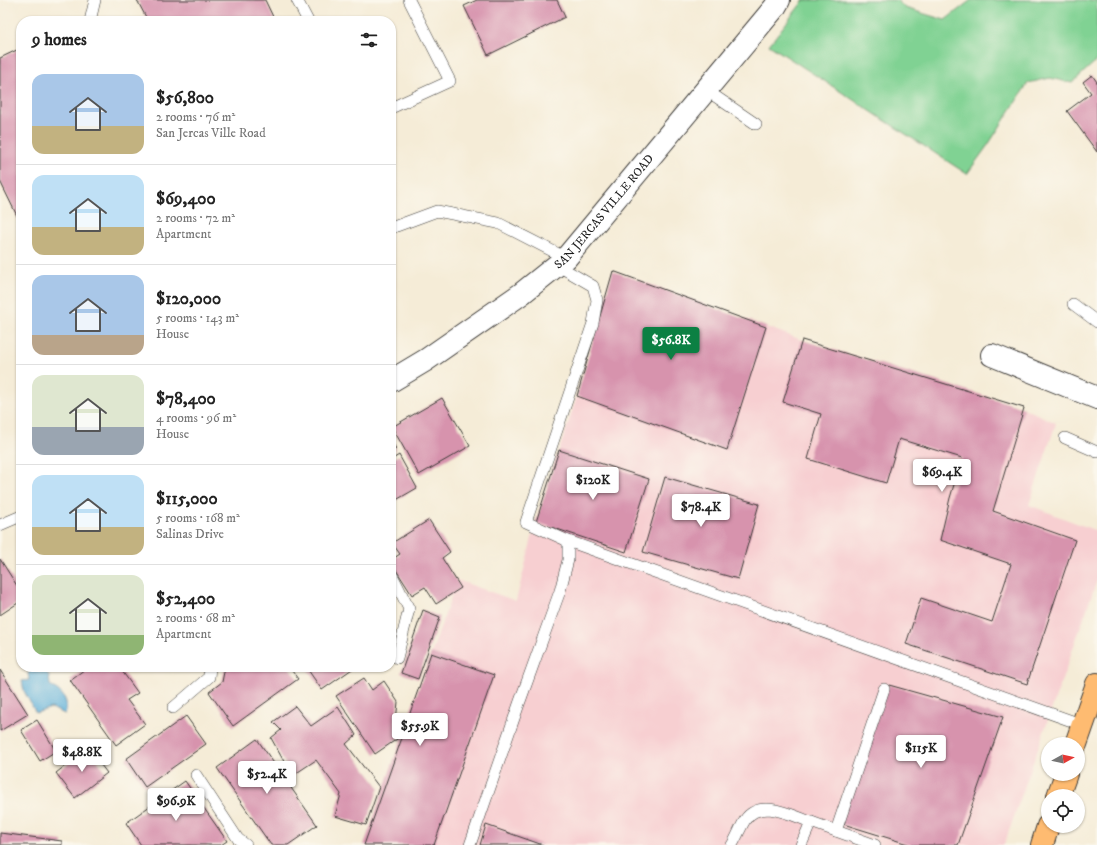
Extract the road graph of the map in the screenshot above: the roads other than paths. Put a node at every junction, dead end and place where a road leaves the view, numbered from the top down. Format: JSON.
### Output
{"nodes":[{"id":1,"x":95,"y":0,"type":"edge"},
{"id":2,"x":298,"y":0,"type":"edge"},
{"id":3,"x":409,"y":0,"type":"edge"},
{"id":4,"x":779,"y":0,"type":"edge"},
{"id":5,"x":91,"y":16,"type":"edge"},
{"id":6,"x":306,"y":16,"type":"edge"},
{"id":7,"x":706,"y":90,"type":"junction"},
{"id":8,"x":396,"y":106,"type":"edge"},
{"id":9,"x":756,"y":124,"type":"dead end"},
{"id":10,"x":396,"y":226,"type":"edge"},
{"id":11,"x":562,"y":262,"type":"junction"},
{"id":12,"x":1073,"y":304,"type":"dead end"},
{"id":13,"x":1097,"y":322,"type":"edge"},
{"id":14,"x":992,"y":355,"type":"dead end"},
{"id":15,"x":396,"y":378,"type":"edge"},
{"id":16,"x":1097,"y":398,"type":"edge"},
{"id":17,"x":1065,"y":438,"type":"dead end"},
{"id":18,"x":1097,"y":452,"type":"edge"},
{"id":19,"x":16,"y":518,"type":"edge"},
{"id":20,"x":0,"y":525,"type":"edge"},
{"id":21,"x":568,"y":542,"type":"junction"},
{"id":22,"x":396,"y":583,"type":"edge"},
{"id":23,"x":397,"y":658,"type":"dead end"},
{"id":24,"x":210,"y":672,"type":"edge"},
{"id":25,"x":1097,"y":684,"type":"edge"},
{"id":26,"x":884,"y":689,"type":"dead end"},
{"id":27,"x":173,"y":708,"type":"dead end"},
{"id":28,"x":1079,"y":734,"type":"edge"},
{"id":29,"x":196,"y":775,"type":"dead end"},
{"id":30,"x":811,"y":822,"type":"junction"},
{"id":31,"x":836,"y":831,"type":"junction"},
{"id":32,"x":1046,"y":833,"type":"edge"},
{"id":33,"x":246,"y":845,"type":"edge"},
{"id":34,"x":470,"y":845,"type":"edge"},
{"id":35,"x":732,"y":845,"type":"edge"},
{"id":36,"x":801,"y":845,"type":"edge"},
{"id":37,"x":875,"y":845,"type":"edge"},
{"id":38,"x":1042,"y":845,"type":"edge"}],
"edges":[{"from":1,"to":5,"type":"lane"},
{"from":2,"to":6,"type":"lane"},
{"from":3,"to":8,"type":"lane"},
{"from":4,"to":7,"type":"street","name":"SAN JERCAS VILLE ROAD"},
{"from":7,"to":9,"type":"lane"},
{"from":7,"to":11,"type":"street","name":"SAN JERCAS VILLE ROAD"},
{"from":10,"to":11,"type":"lane"},
{"from":11,"to":15,"type":"street","name":"SAN JERCAS VILLE ROAD"},
{"from":11,"to":21,"type":"lane"},
{"from":12,"to":13,"type":"lane"},
{"from":14,"to":16,"type":"street"},
{"from":17,"to":18,"type":"lane"},
{"from":19,"to":20,"type":"lane"},
{"from":21,"to":28,"type":"lane"},
{"from":21,"to":34,"type":"lane"},
{"from":22,"to":23,"type":"lane"},
{"from":24,"to":27,"type":"lane"},
{"from":25,"to":28,"type":"main road"},
{"from":26,"to":31,"type":"lane"},
{"from":29,"to":33,"type":"lane"},
{"from":30,"to":31,"type":"lane"},
{"from":30,"to":35,"type":"lane"},
{"from":30,"to":36,"type":"lane"},
{"from":31,"to":37,"type":"lane"},
{"from":32,"to":38,"type":"main road"}]}
